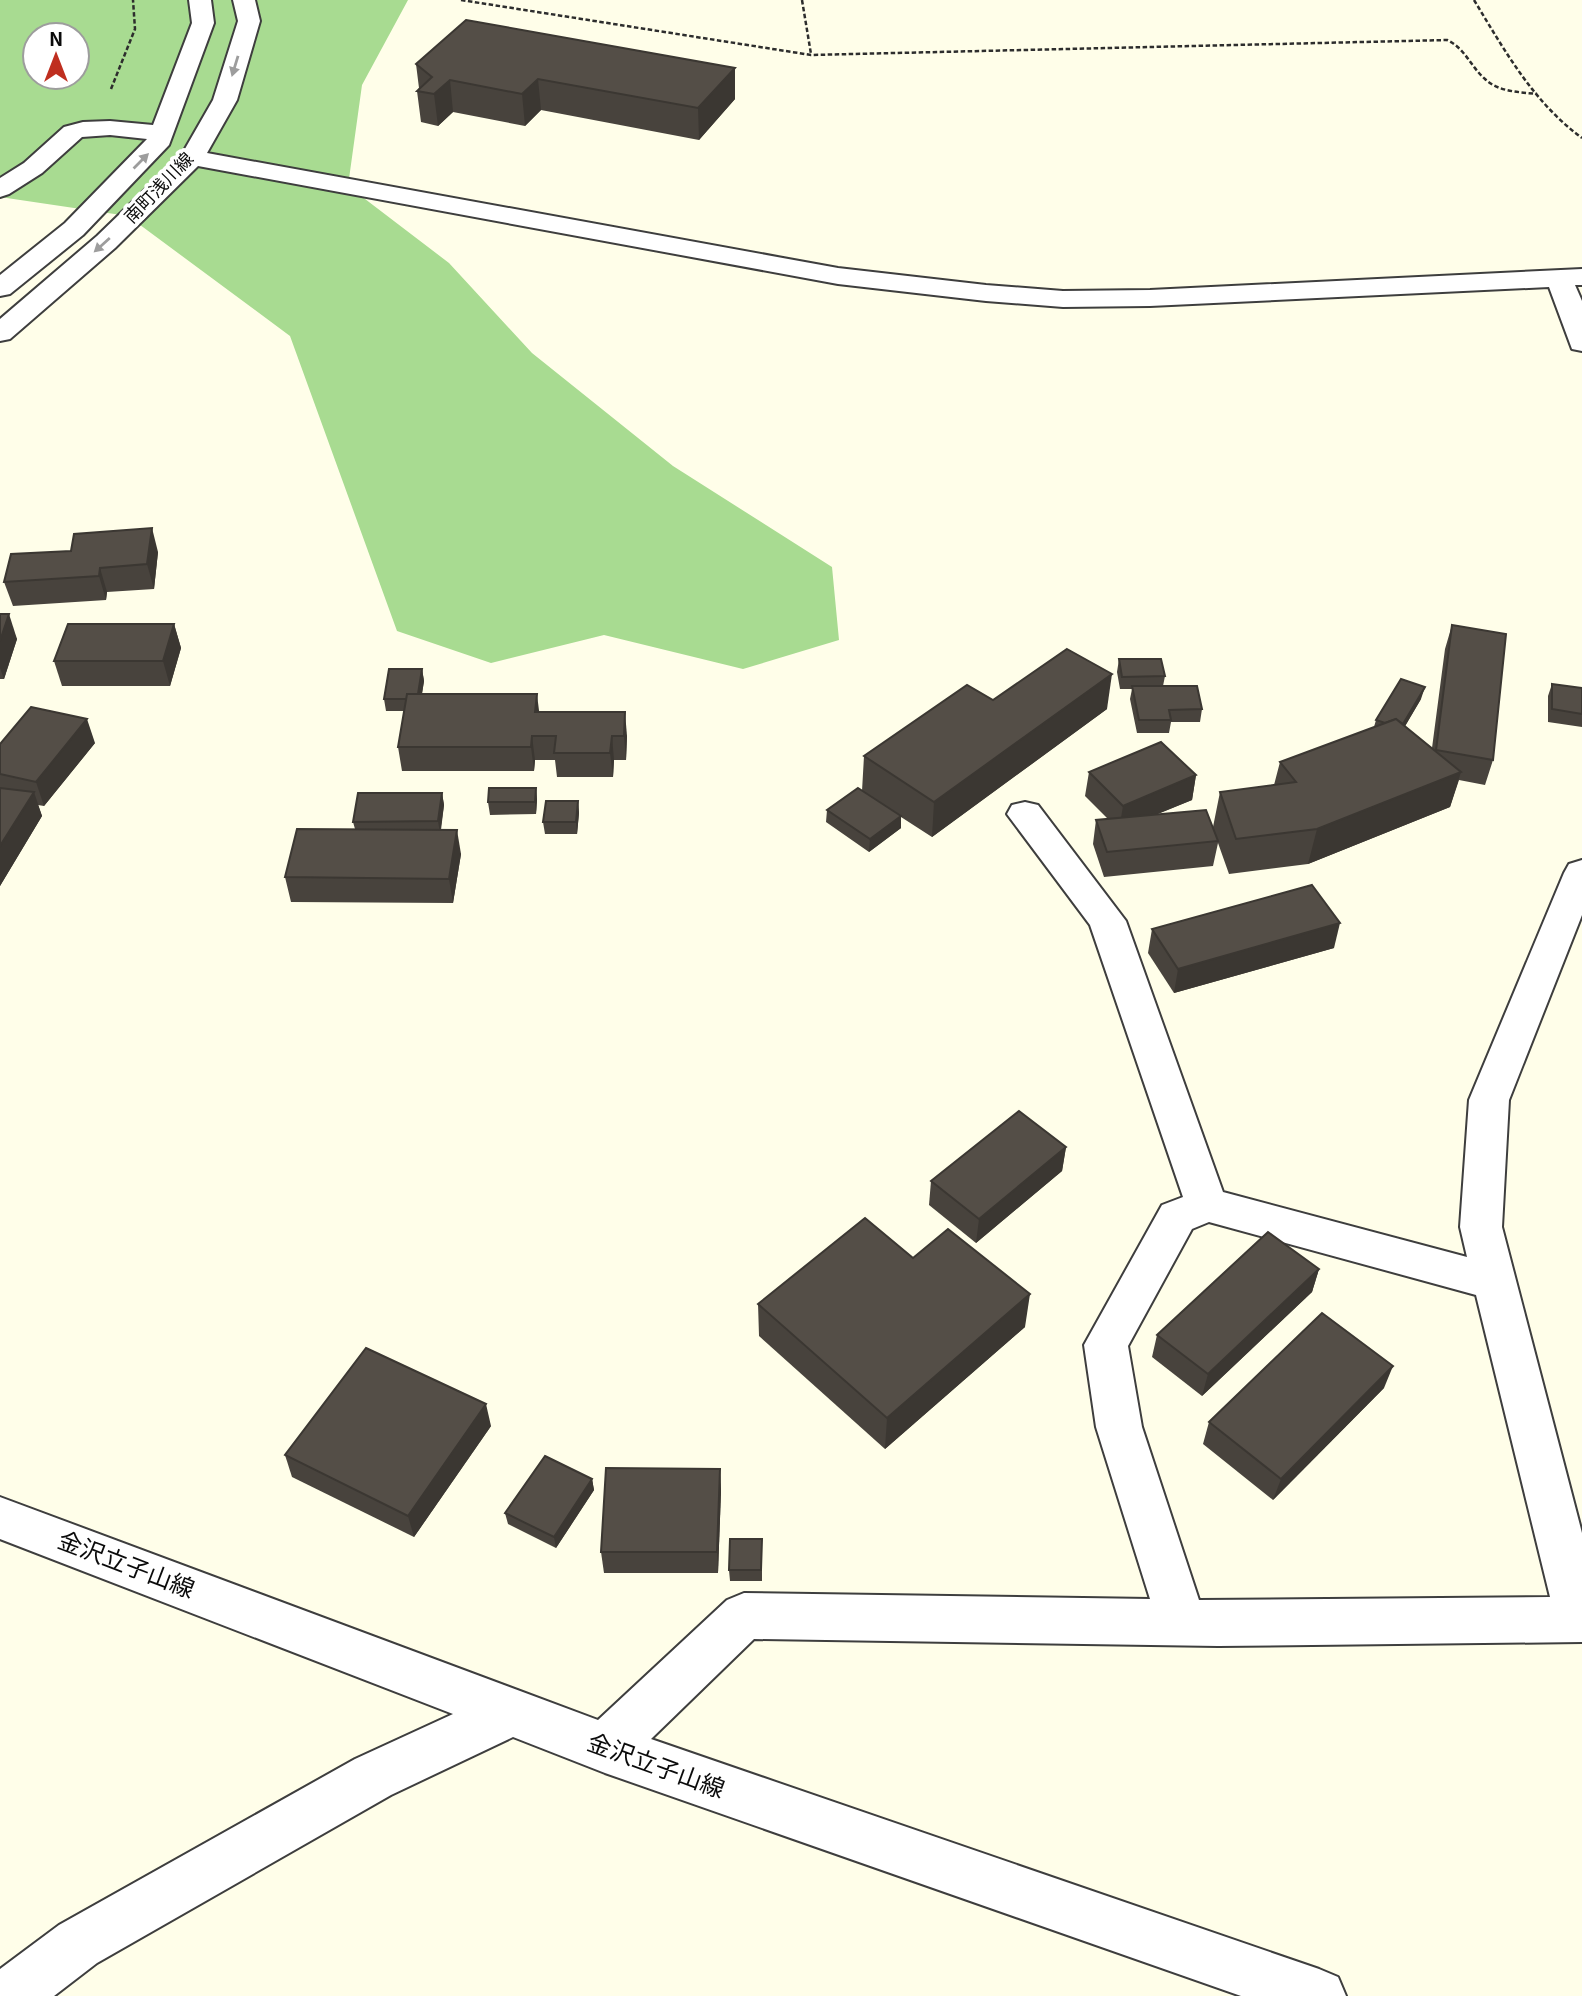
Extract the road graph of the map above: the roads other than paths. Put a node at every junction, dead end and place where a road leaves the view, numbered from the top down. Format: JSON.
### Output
{"nodes":[{"id":1,"x":201,"y":0,"type":"edge"},
{"id":2,"x":244,"y":0,"type":"edge"},
{"id":3,"x":162,"y":133,"type":"junction"},
{"id":4,"x":192,"y":158,"type":"junction"},
{"id":5,"x":0,"y":189,"type":"edge"},
{"id":6,"x":1570,"y":277,"type":"edge"},
{"id":7,"x":0,"y":288,"type":"edge"},
{"id":8,"x":0,"y":333,"type":"edge"},
{"id":9,"x":1582,"y":343,"type":"edge"},
{"id":10,"x":1025,"y":814,"type":"dead end"},
{"id":11,"x":1582,"y":873,"type":"edge"},
{"id":12,"x":1207,"y":1205,"type":"junction"},
{"id":13,"x":1494,"y":1282,"type":"junction"},
{"id":14,"x":0,"y":1518,"type":"edge"},
{"id":15,"x":1581,"y":1619,"type":"edge"},
{"id":16,"x":1182,"y":1622,"type":"junction"},
{"id":17,"x":512,"y":1712,"type":"junction"},
{"id":18,"x":604,"y":1748,"type":"junction"},
{"id":19,"x":9,"y":1996,"type":"edge"},
{"id":20,"x":1319,"y":1996,"type":"edge"}],
"edges":[{"from":1,"to":3,"type":"street","name":"南町浅川線"},
{"from":2,"to":4,"type":"street","name":"南町浅川線","one_way":true},
{"from":3,"to":5,"type":"street"},
{"from":7,"to":3,"type":"street","name":"南町浅川線","one_way":true},
{"from":4,"to":6,"type":"street"},
{"from":4,"to":8,"type":"street","name":"南町浅川線","one_way":true},
{"from":6,"to":9,"type":"street"},
{"from":10,"to":12,"type":"street"},
{"from":11,"to":13,"type":"street"},
{"from":12,"to":13,"type":"street"},
{"from":12,"to":16,"type":"street"},
{"from":13,"to":15,"type":"street"},
{"from":14,"to":17,"type":"street","name":"金沢立子山線"},
{"from":15,"to":16,"type":"street"},
{"from":16,"to":18,"type":"street"},
{"from":17,"to":18,"type":"street","name":"金沢立子山線"},
{"from":17,"to":19,"type":"street"},
{"from":18,"to":20,"type":"street","name":"金沢立子山線"}]}
